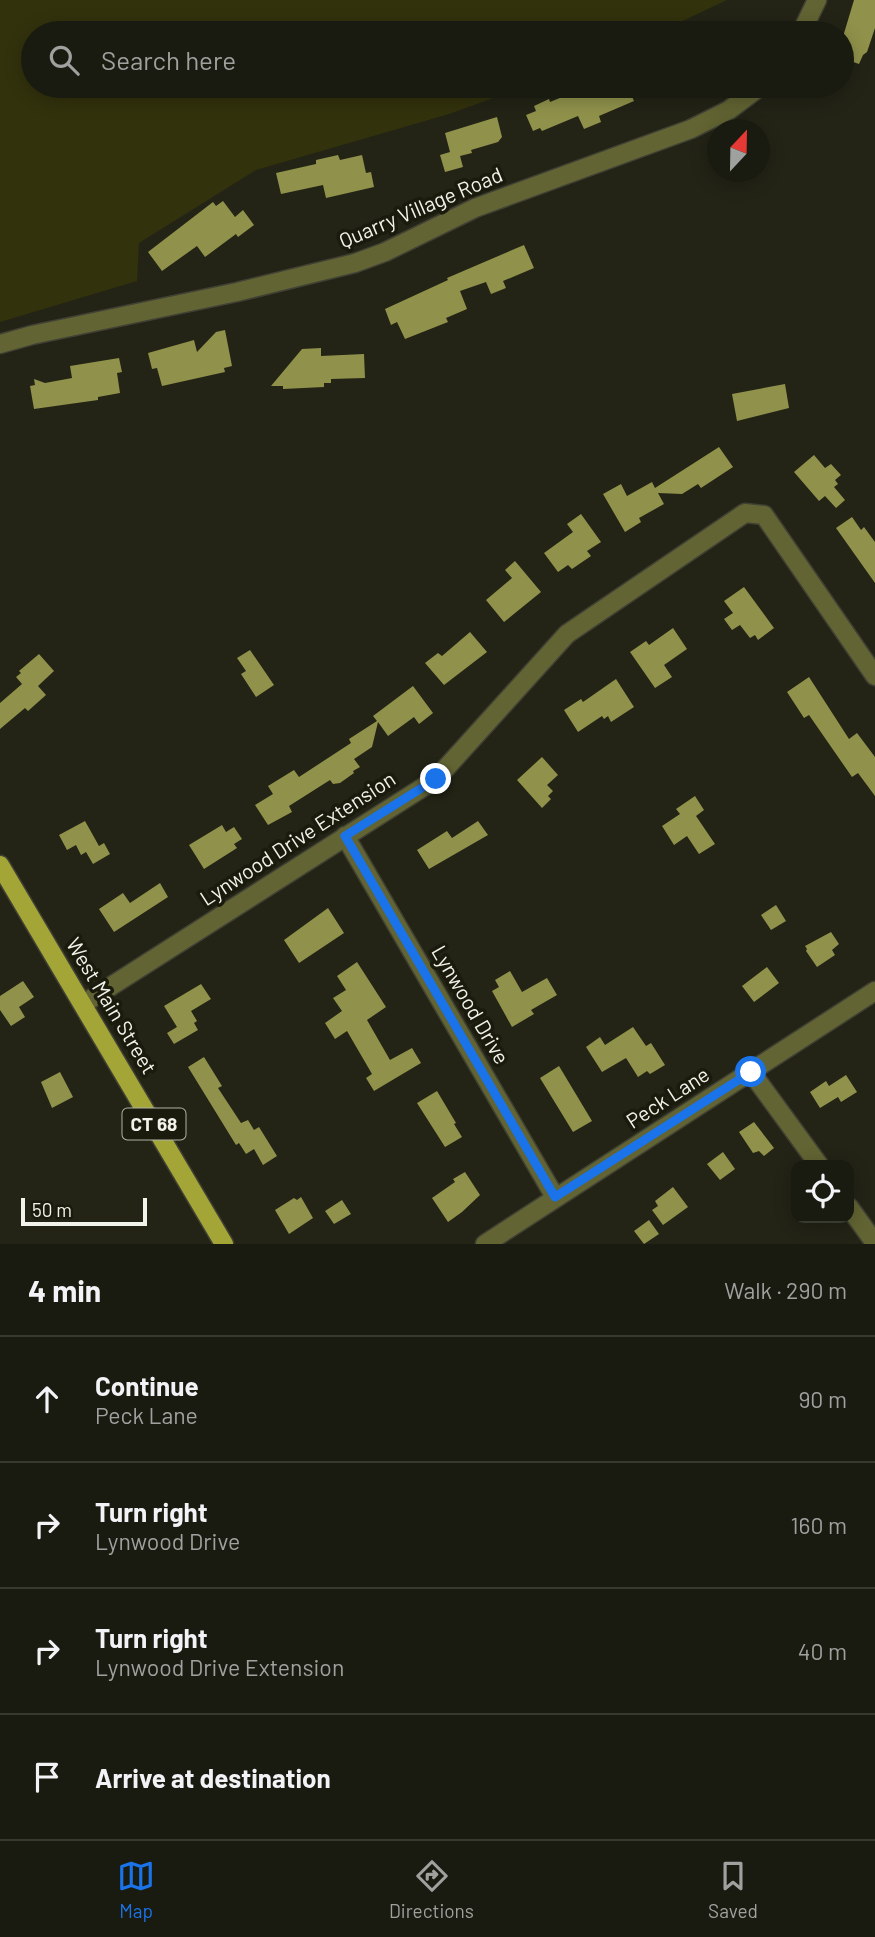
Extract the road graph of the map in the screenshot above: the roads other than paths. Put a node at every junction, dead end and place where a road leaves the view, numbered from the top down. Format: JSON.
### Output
{"nodes":[{"id":1,"x":817,"y":0,"type":"edge"},
{"id":2,"x":807,"y":21,"type":"edge"},
{"id":3,"x":745,"y":98,"type":"edge"},
{"id":4,"x":0,"y":344,"type":"edge"},
{"id":5,"x":875,"y":676,"type":"edge"},
{"id":6,"x":345,"y":836,"type":"junction"},
{"id":7,"x":0,"y":865,"type":"edge"},
{"id":8,"x":875,"y":991,"type":"edge"},
{"id":9,"x":83,"y":1004,"type":"junction"},
{"id":10,"x":751,"y":1072,"type":"junction"},
{"id":11,"x":815,"y":1160,"type":"edge"},
{"id":12,"x":555,"y":1197,"type":"junction"},
{"id":13,"x":854,"y":1214,"type":"edge"},
{"id":14,"x":875,"y":1243,"type":"edge"},
{"id":15,"x":224,"y":1244,"type":"edge"},
{"id":16,"x":485,"y":1244,"type":"edge"}],
"edges":[{"from":1,"to":2,"type":"street"},
{"from":3,"to":4,"type":"street","name":"Quarry Village Road"},
{"from":5,"to":6,"type":"street","name":"Lynwood Drive Extension"},
{"from":6,"to":9,"type":"street","name":"Lynwood Drive Extension"},
{"from":6,"to":12,"type":"street","name":"Lynwood Drive"},
{"from":7,"to":9,"type":"main road","name":"West Main Street","number":"CT 68"},
{"from":8,"to":10,"type":"street","name":"Peck Lane"},
{"from":9,"to":15,"type":"main road","name":"West Main Street","number":"CT 68"},
{"from":10,"to":11,"type":"street"},
{"from":10,"to":12,"type":"street","name":"Peck Lane"},
{"from":12,"to":16,"type":"street","name":"Peck Lane"},
{"from":13,"to":14,"type":"street"}]}
